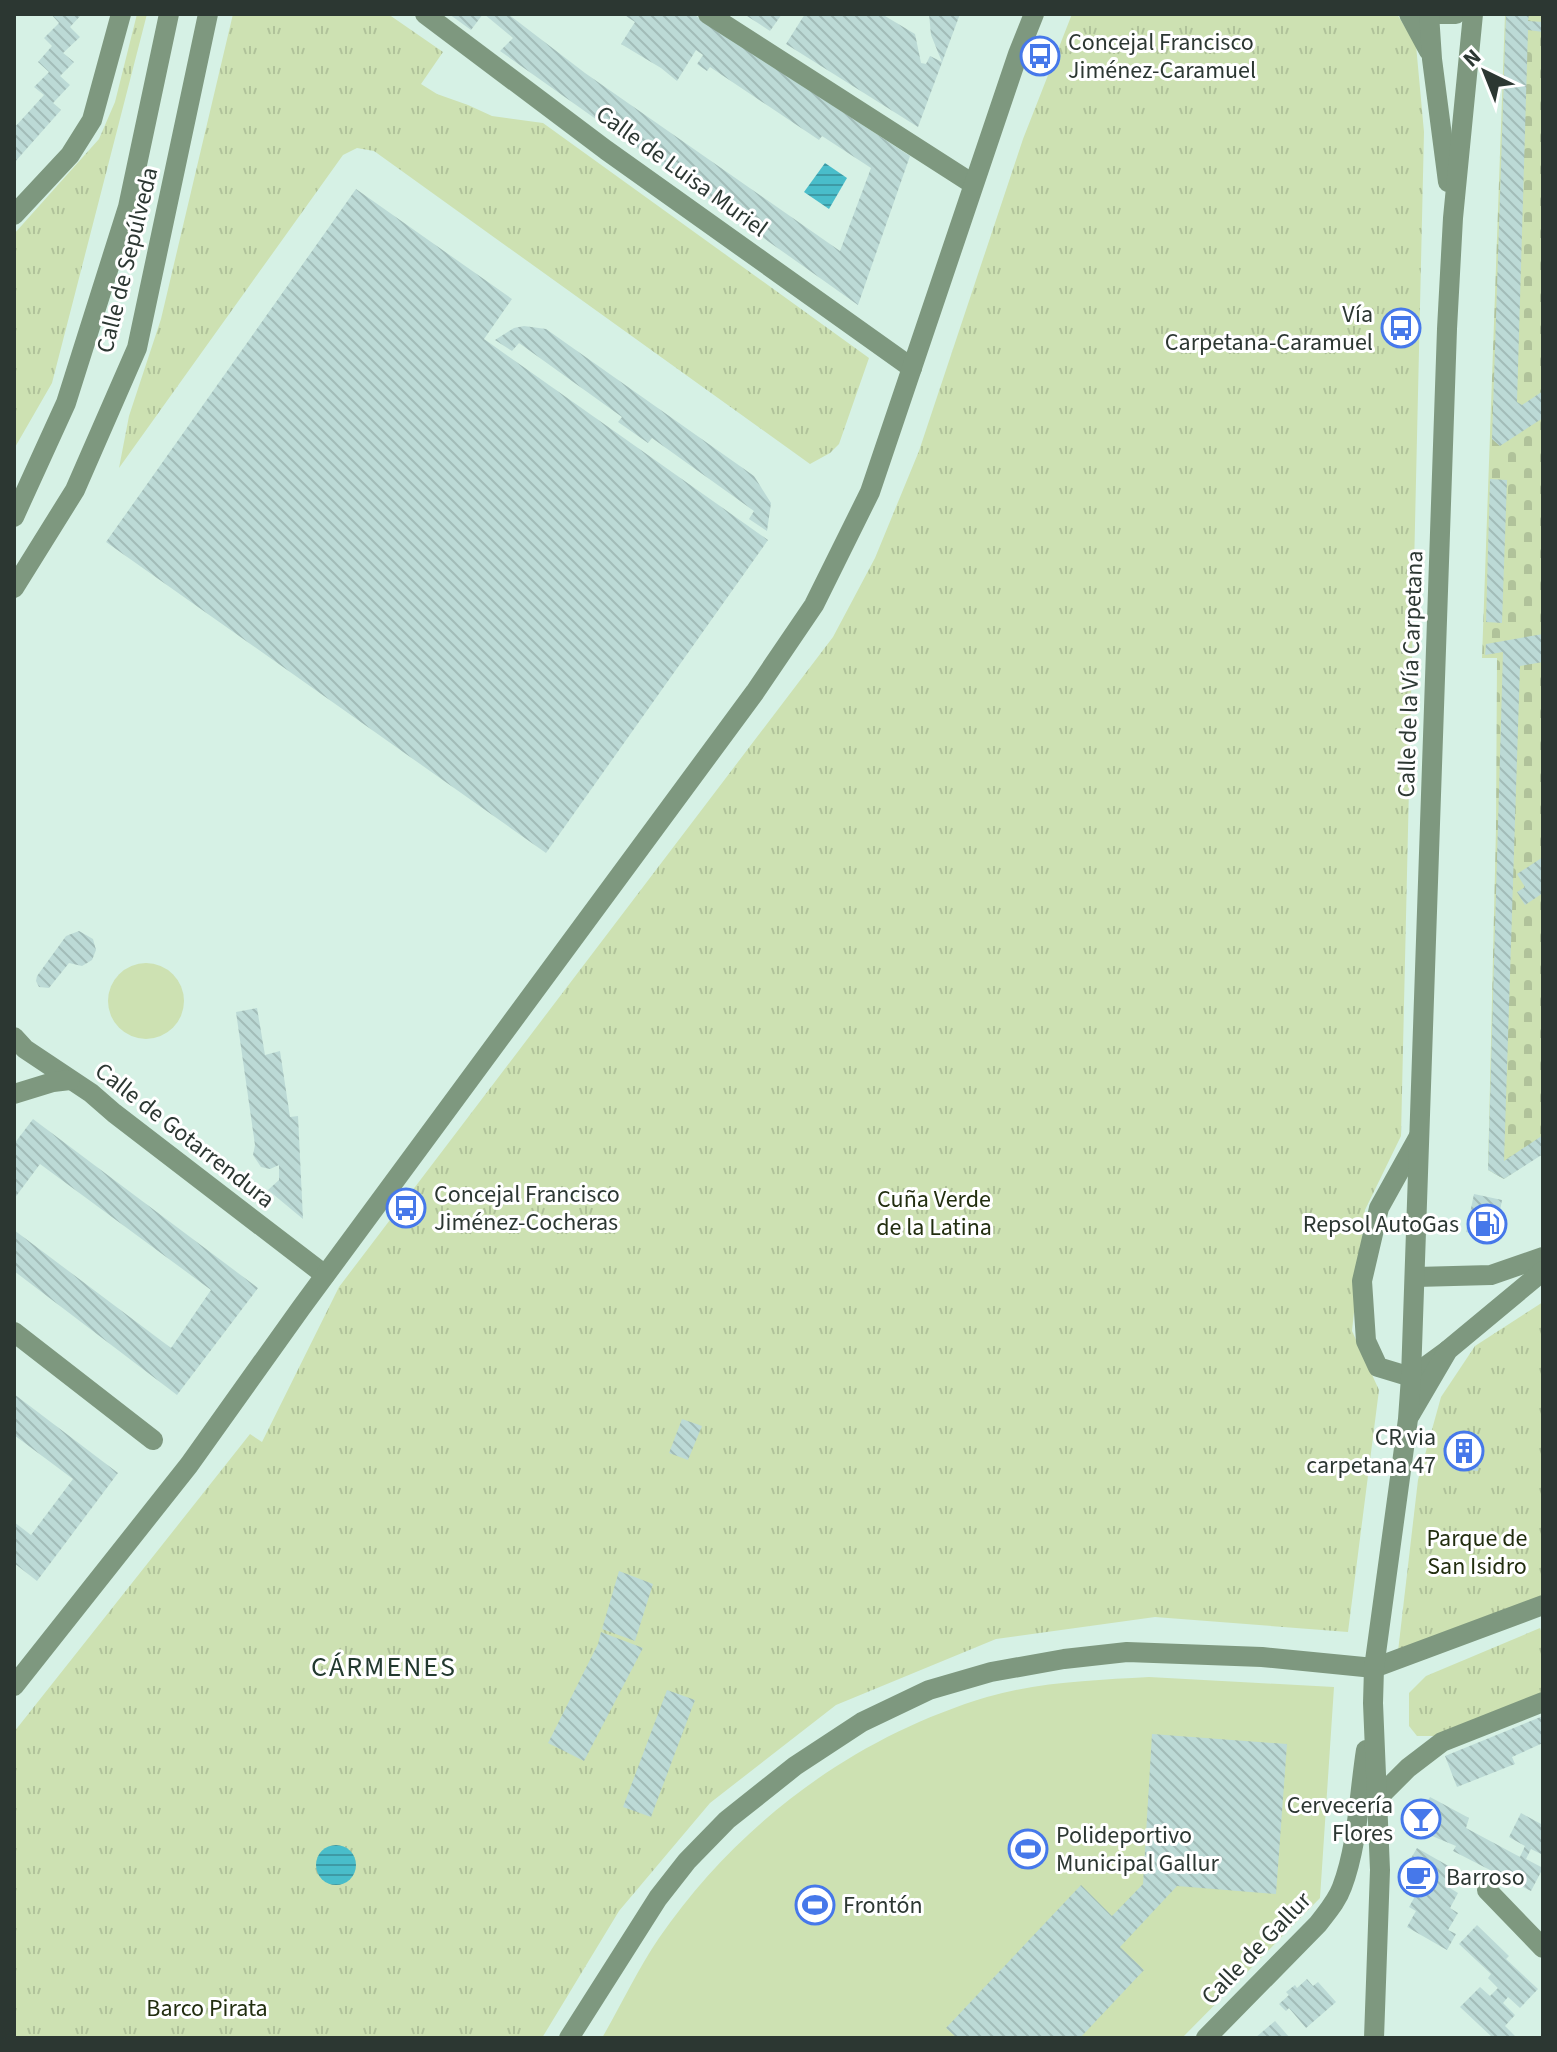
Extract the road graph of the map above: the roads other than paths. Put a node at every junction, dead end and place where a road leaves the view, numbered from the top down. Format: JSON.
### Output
{"nodes":[{"id":1,"x":121,"y":14,"type":"edge"},
{"id":2,"x":169,"y":14,"type":"edge"},
{"id":3,"x":208,"y":14,"type":"edge"},
{"id":4,"x":425,"y":14,"type":"edge"},
{"id":5,"x":708,"y":14,"type":"edge"},
{"id":6,"x":1034,"y":14,"type":"edge"},
{"id":7,"x":1409,"y":14,"type":"edge"},
{"id":8,"x":1429,"y":14,"type":"edge"},
{"id":9,"x":1456,"y":14,"type":"edge"},
{"id":10,"x":1473,"y":14,"type":"edge"},
{"id":11,"x":1432,"y":59,"type":"junction"},
{"id":12,"x":973,"y":184,"type":"junction"},
{"id":13,"x":17,"y":207,"type":"edge"},
{"id":14,"x":1453,"y":218,"type":"junction"},
{"id":15,"x":912,"y":368,"type":"junction"},
{"id":16,"x":14,"y":517,"type":"edge"},
{"id":17,"x":14,"y":588,"type":"edge"},
{"id":18,"x":17,"y":1041,"type":"edge"},
{"id":19,"x":70,"y":1080,"type":"junction"},
{"id":20,"x":14,"y":1093,"type":"edge"},
{"id":21,"x":1421,"y":1133,"type":"junction"},
{"id":22,"x":1543,"y":1257,"type":"edge"},
{"id":23,"x":1543,"y":1271,"type":"edge"},
{"id":24,"x":325,"y":1275,"type":"junction"},
{"id":25,"x":1416,"y":1277,"type":"junction"},
{"id":26,"x":14,"y":1332,"type":"edge"},
{"id":27,"x":1448,"y":1350,"type":"junction"},
{"id":28,"x":1411,"y":1377,"type":"junction"},
{"id":29,"x":1408,"y":1419,"type":"junction"},
{"id":30,"x":153,"y":1440,"type":"dead end"},
{"id":31,"x":1543,"y":1605,"type":"edge"},
{"id":32,"x":1374,"y":1668,"type":"junction"},
{"id":33,"x":14,"y":1686,"type":"edge"},
{"id":34,"x":1543,"y":1702,"type":"edge"},
{"id":35,"x":1373,"y":1703,"type":"junction"},
{"id":36,"x":1377,"y":1799,"type":"junction"},
{"id":37,"x":1487,"y":1890,"type":"dead end"},
{"id":38,"x":1543,"y":1948,"type":"edge"},
{"id":39,"x":569,"y":2038,"type":"edge"},
{"id":40,"x":1206,"y":2038,"type":"edge"},
{"id":41,"x":1374,"y":2038,"type":"edge"}],
"edges":[{"from":1,"to":13,"type":"street"},
{"from":2,"to":16,"type":"street","name":"Calle de Sepúlveda"},
{"from":3,"to":17,"type":"street","name":"Calle de Sepúlveda"},
{"from":4,"to":15,"type":"street","name":"Calle de Luisa Muriel"},
{"from":5,"to":12,"type":"street"},
{"from":6,"to":12,"type":"street"},
{"from":7,"to":11,"type":"street"},
{"from":8,"to":9,"type":"street"},
{"from":8,"to":11,"type":"street","name":"Calle de la Vía Carpetana"},
{"from":10,"to":14,"type":"street","name":"Calle de la Vía Carpetana"},
{"from":11,"to":14,"type":"street","name":"Calle de la Vía Carpetana"},
{"from":12,"to":15,"type":"street"},
{"from":14,"to":21,"type":"street","name":"Calle de la Vía Carpetana"},
{"from":15,"to":24,"type":"street"},
{"from":18,"to":19,"type":"street","name":"Calle de Gotarrendura"},
{"from":18,"to":20,"type":"street"},
{"from":19,"to":20,"type":"street"},
{"from":19,"to":24,"type":"street","name":"Calle de Gotarrendura"},
{"from":21,"to":25,"type":"street","name":"Calle de la Vía Carpetana"},
{"from":21,"to":28,"type":"street","name":"Calle de la Vía Carpetana"},
{"from":22,"to":25,"type":"street"},
{"from":23,"to":27,"type":"street"},
{"from":24,"to":33,"type":"street"},
{"from":25,"to":28,"type":"street","name":"Calle de la Vía Carpetana"},
{"from":26,"to":30,"type":"street"},
{"from":27,"to":28,"type":"street"},
{"from":27,"to":29,"type":"street"},
{"from":28,"to":29,"type":"street","name":"Calle de la Vía Carpetana"},
{"from":29,"to":32,"type":"street","name":"Calle de la Vía Carpetana"},
{"from":31,"to":32,"type":"street"},
{"from":32,"to":35,"type":"street","name":"Calle de la Vía Carpetana"},
{"from":32,"to":39,"type":"street"},
{"from":34,"to":36,"type":"street"},
{"from":35,"to":36,"type":"street","name":"Calle de la Vía Carpetana"},
{"from":35,"to":40,"type":"street","name":"Calle de Gallur"},
{"from":36,"to":41,"type":"street","name":"Calle de la Vía Carpetana"},
{"from":37,"to":38,"type":"street"}]}
